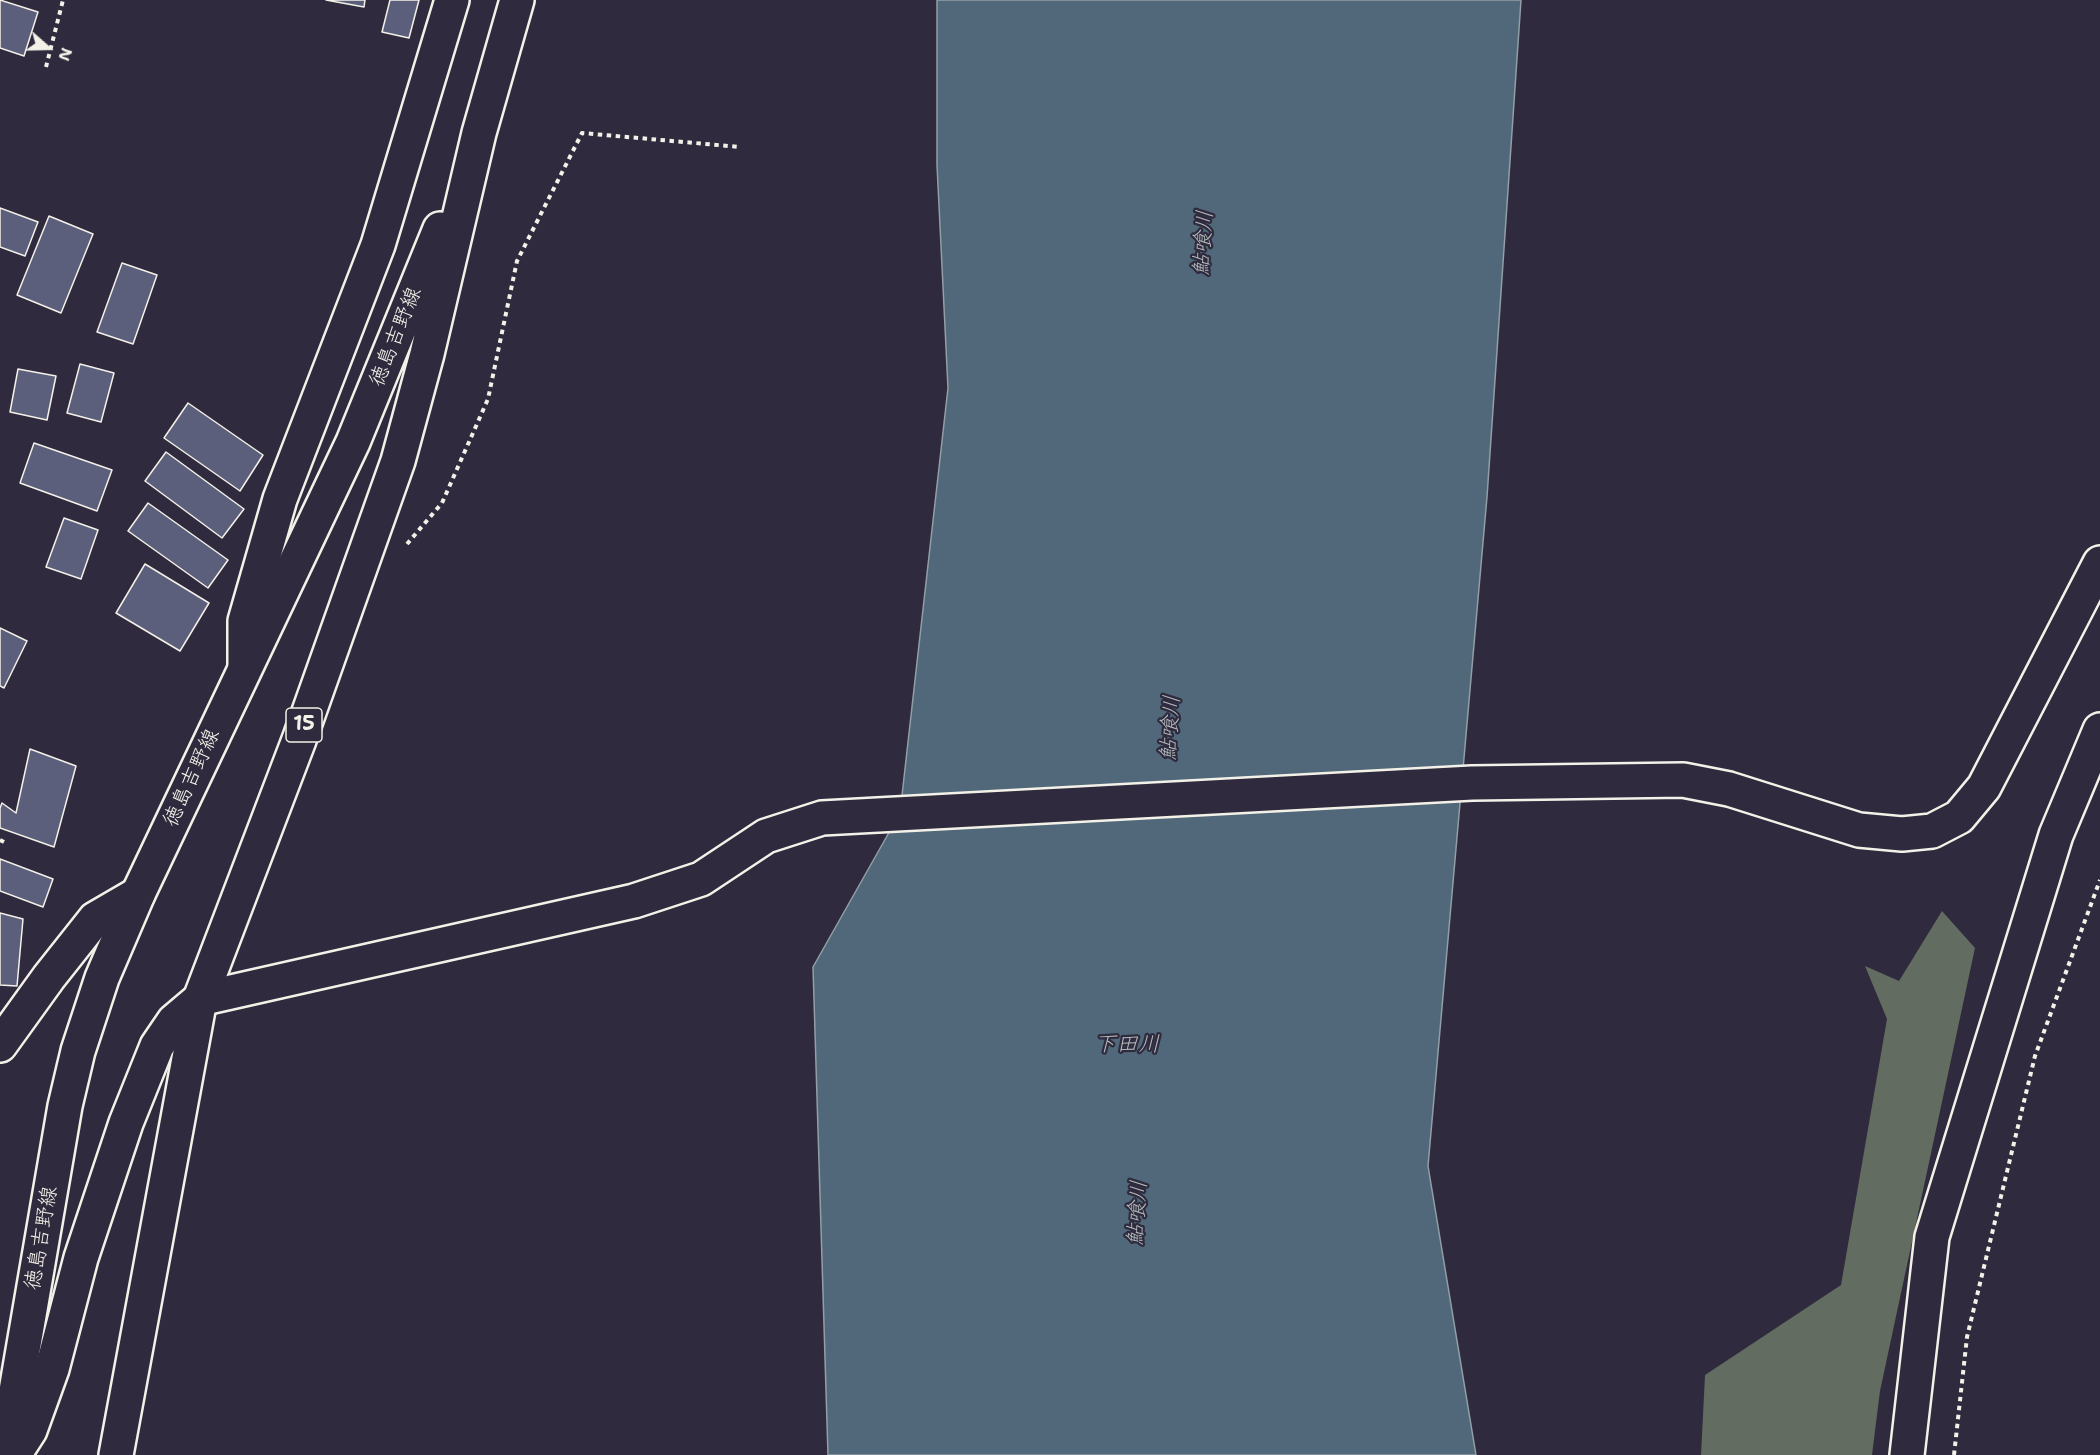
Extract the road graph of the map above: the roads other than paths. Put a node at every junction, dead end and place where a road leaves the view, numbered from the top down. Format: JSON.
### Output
{"nodes":[{"id":1,"x":452,"y":0,"type":"edge"},
{"id":2,"x":517,"y":0,"type":"edge"},
{"id":3,"x":479,"y":133,"type":"junction"},
{"id":4,"x":2100,"y":563,"type":"edge"},
{"id":5,"x":245,"y":667,"type":"junction"},
{"id":6,"x":2100,"y":730,"type":"edge"},
{"id":7,"x":138,"y":894,"type":"junction"},
{"id":8,"x":200,"y":999,"type":"junction"},
{"id":9,"x":0,"y":1045,"type":"edge"},
{"id":10,"x":5,"y":1455,"type":"edge"},
{"id":11,"x":14,"y":1455,"type":"edge"},
{"id":12,"x":116,"y":1455,"type":"edge"},
{"id":13,"x":1907,"y":1455,"type":"edge"}],
"edges":[{"from":1,"to":5,"type":"street"},
{"from":2,"to":3,"type":"street","name":"徳島吉野線","number":"15"},
{"from":3,"to":5,"type":"street","name":"徳島吉野線","number":"15"},
{"from":3,"to":8,"type":"street","name":"徳島吉野線","number":"15"},
{"from":4,"to":8,"type":"street"},
{"from":5,"to":7,"type":"street","name":"徳島吉野線","number":"15"},
{"from":6,"to":13,"type":"street"},
{"from":7,"to":9,"type":"street"},
{"from":7,"to":10,"type":"street","name":"徳島吉野線","number":"15"},
{"from":8,"to":11,"type":"street"},
{"from":8,"to":12,"type":"street","name":"徳島吉野線","number":"15"}]}
